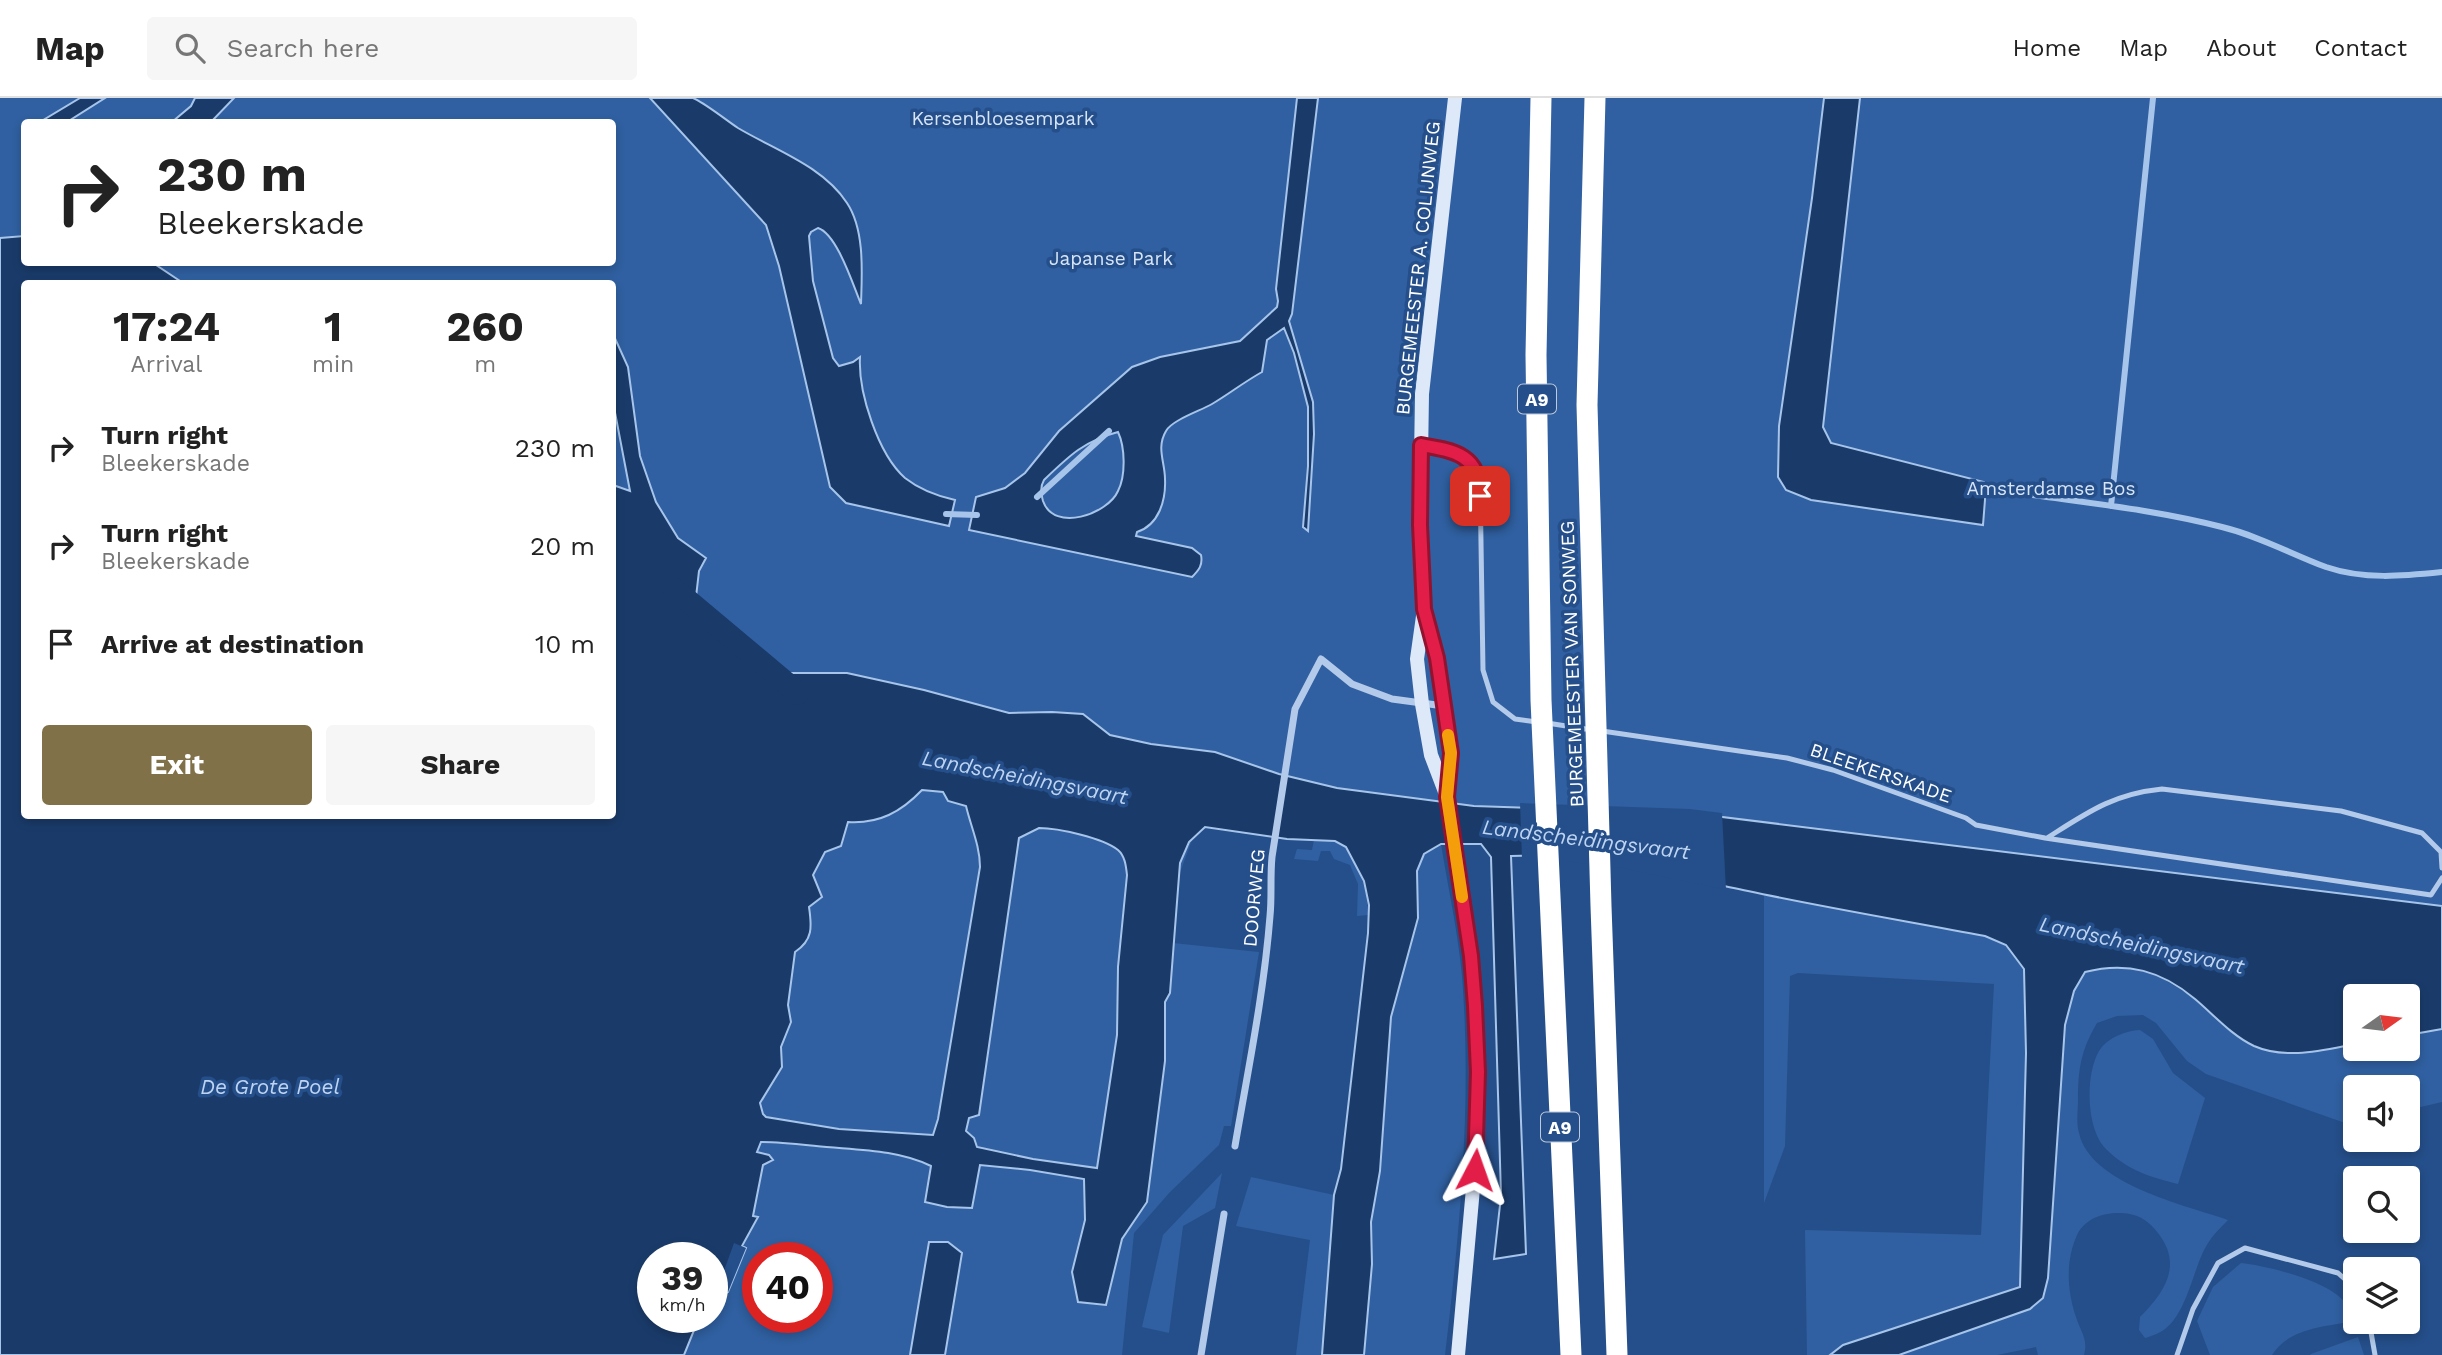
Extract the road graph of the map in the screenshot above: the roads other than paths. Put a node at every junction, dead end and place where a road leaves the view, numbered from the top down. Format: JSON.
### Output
{"nodes":[{"id":1,"x":1455,"y":98,"type":"edge"},
{"id":2,"x":1541,"y":98,"type":"edge"},
{"id":3,"x":1595,"y":98,"type":"edge"},
{"id":4,"x":1421,"y":445,"type":"junction"},
{"id":5,"x":1424,"y":609,"type":"junction"},
{"id":6,"x":1422,"y":704,"type":"junction"},
{"id":7,"x":1444,"y":706,"type":"junction"},
{"id":8,"x":1447,"y":797,"type":"junction"},
{"id":9,"x":2046,"y":838,"type":"junction"},
{"id":10,"x":2442,"y":868,"type":"edge"},
{"id":11,"x":2442,"y":878,"type":"edge"},
{"id":12,"x":1235,"y":1146,"type":"dead end"},
{"id":13,"x":1224,"y":1214,"type":"dead end"},
{"id":14,"x":2343,"y":1277,"type":"edge"},
{"id":15,"x":2371,"y":1334,"type":"edge"},
{"id":16,"x":1201,"y":1355,"type":"edge"},
{"id":17,"x":1458,"y":1355,"type":"edge"},
{"id":18,"x":1571,"y":1355,"type":"edge"},
{"id":19,"x":1617,"y":1355,"type":"edge"},
{"id":20,"x":2177,"y":1355,"type":"edge"},
{"id":21,"x":2375,"y":1355,"type":"edge"}],
"edges":[{"from":1,"to":4,"type":"street","name":"BURGEMEESTER A. COLIJNWEG"},
{"from":2,"to":18,"type":"highway","name":"BURGEMEESTER VAN SONWEG","number":"A9"},
{"from":3,"to":19,"type":"highway","name":"BURGEMEESTER VAN SONWEG","number":"A9"},
{"from":4,"to":5,"type":"street","name":"BURGEMEESTER A. COLIJNWEG"},
{"from":4,"to":9,"type":"lane","name":"BLEEKERSKADE"},
{"from":5,"to":6,"type":"street","name":"BURGEMEESTER A. COLIJNWEG"},
{"from":5,"to":7,"type":"street","name":"BURGEMEESTER A. COLIJNWEG"},
{"from":6,"to":7,"type":"street"},
{"from":6,"to":8,"type":"street","name":"BURGEMEESTER A. COLIJNWEG"},
{"from":6,"to":12,"type":"street","name":"DOORWEG"},
{"from":7,"to":8,"type":"street","name":"BURGEMEESTER A. COLIJNWEG"},
{"from":8,"to":17,"type":"street","name":"BURGEMEESTER A. COLIJNWEG"},
{"from":9,"to":10,"type":"lane"},
{"from":9,"to":11,"type":"lane","name":"BLEEKERSKADE"},
{"from":13,"to":16,"type":"street"},
{"from":14,"to":20,"type":"lane"},
{"from":15,"to":21,"type":"lane"}]}
